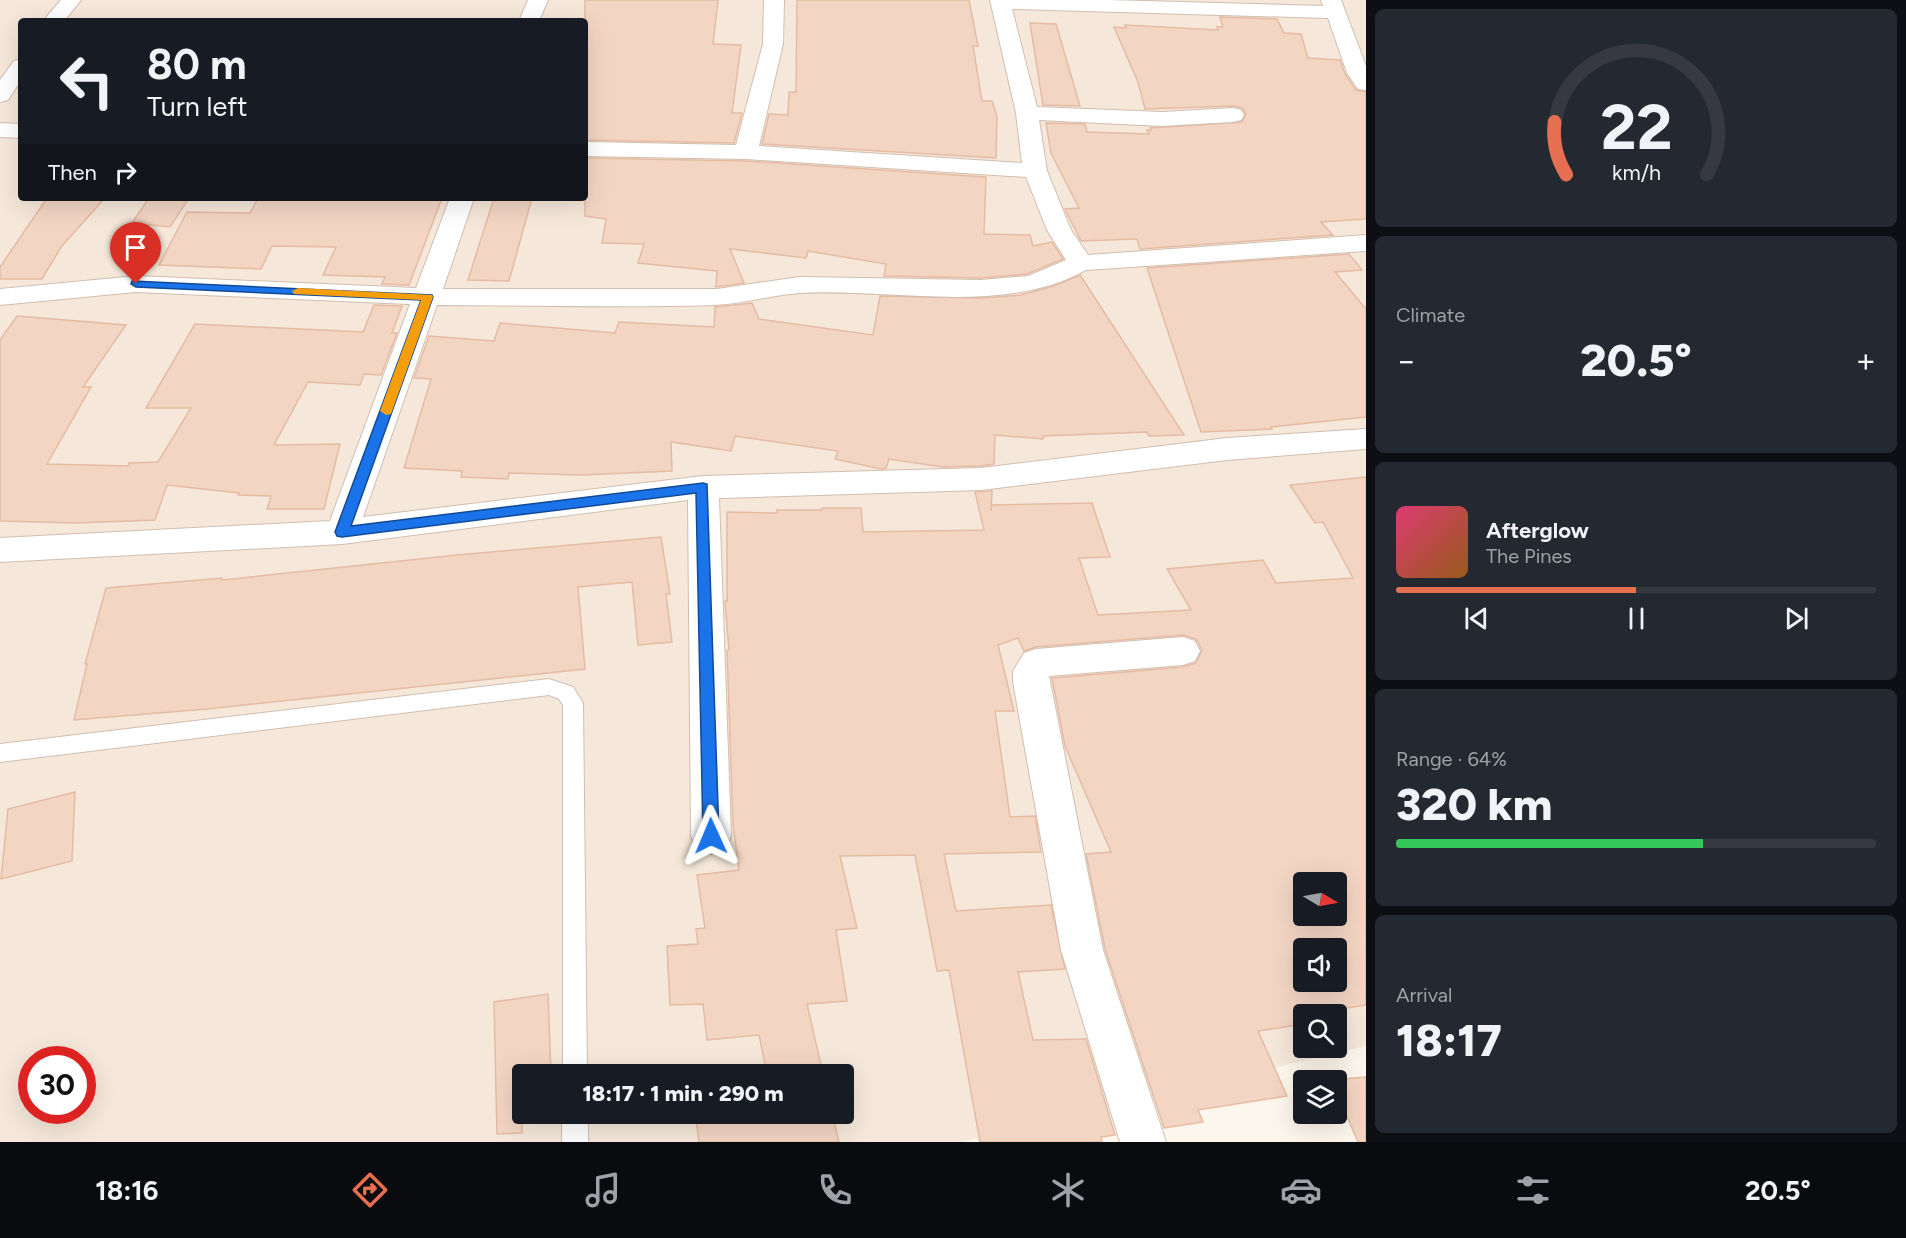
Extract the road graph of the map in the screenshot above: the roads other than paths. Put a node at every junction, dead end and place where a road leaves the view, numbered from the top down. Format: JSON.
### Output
{"nodes":[{"id":1,"x":71,"y":0,"type":"edge"},
{"id":2,"x":538,"y":0,"type":"edge"},
{"id":3,"x":774,"y":0,"type":"edge"},
{"id":4,"x":1000,"y":1,"type":"edge"},
{"id":5,"x":1333,"y":6,"type":"edge"},
{"id":6,"x":56,"y":18,"type":"edge"},
{"id":7,"x":530,"y":18,"type":"edge"},
{"id":8,"x":1342,"y":32,"type":"junction"},
{"id":9,"x":1366,"y":33,"type":"edge"},
{"id":10,"x":18,"y":69,"type":"edge"},
{"id":11,"x":1366,"y":84,"type":"edge"},
{"id":12,"x":0,"y":95,"type":"edge"},
{"id":13,"x":1027,"y":113,"type":"junction"},
{"id":14,"x":1233,"y":115,"type":"dead end"},
{"id":15,"x":0,"y":130,"type":"edge"},
{"id":16,"x":18,"y":131,"type":"edge"},
{"id":17,"x":588,"y":149,"type":"edge"},
{"id":18,"x":746,"y":152,"type":"junction"},
{"id":19,"x":1035,"y":171,"type":"junction"},
{"id":20,"x":461,"y":201,"type":"edge"},
{"id":21,"x":1366,"y":243,"type":"edge"},
{"id":22,"x":1080,"y":263,"type":"junction"},
{"id":23,"x":0,"y":297,"type":"edge"},
{"id":24,"x":428,"y":297,"type":"junction"},
{"id":25,"x":1366,"y":439,"type":"edge"},
{"id":26,"x":703,"y":487,"type":"junction"},
{"id":27,"x":342,"y":532,"type":"junction"},
{"id":28,"x":0,"y":550,"type":"edge"},
{"id":29,"x":1183,"y":651,"type":"dead end"},
{"id":30,"x":0,"y":753,"type":"edge"},
{"id":31,"x":711,"y":836,"type":"dead end"},
{"id":32,"x":575,"y":1064,"type":"edge"},
{"id":33,"x":575,"y":1124,"type":"edge"},
{"id":34,"x":575,"y":1142,"type":"edge"},
{"id":35,"x":1143,"y":1142,"type":"edge"}],
"edges":[{"from":1,"to":6,"type":"street"},
{"from":2,"to":7,"type":"street"},
{"from":3,"to":18,"type":"street"},
{"from":4,"to":5,"type":"street"},
{"from":4,"to":13,"type":"street"},
{"from":5,"to":8,"type":"street"},
{"from":8,"to":9,"type":"street"},
{"from":8,"to":11,"type":"street"},
{"from":10,"to":12,"type":"street"},
{"from":13,"to":14,"type":"street"},
{"from":13,"to":19,"type":"street"},
{"from":15,"to":16,"type":"street"},
{"from":17,"to":18,"type":"street"},
{"from":18,"to":19,"type":"street"},
{"from":19,"to":22,"type":"street"},
{"from":20,"to":24,"type":"street"},
{"from":21,"to":22,"type":"street"},
{"from":22,"to":24,"type":"street"},
{"from":23,"to":24,"type":"street"},
{"from":24,"to":27,"type":"street"},
{"from":25,"to":26,"type":"street"},
{"from":26,"to":27,"type":"street"},
{"from":26,"to":31,"type":"street"},
{"from":27,"to":28,"type":"street"},
{"from":29,"to":35,"type":"street"},
{"from":30,"to":32,"type":"lane"},
{"from":33,"to":34,"type":"lane"}]}
